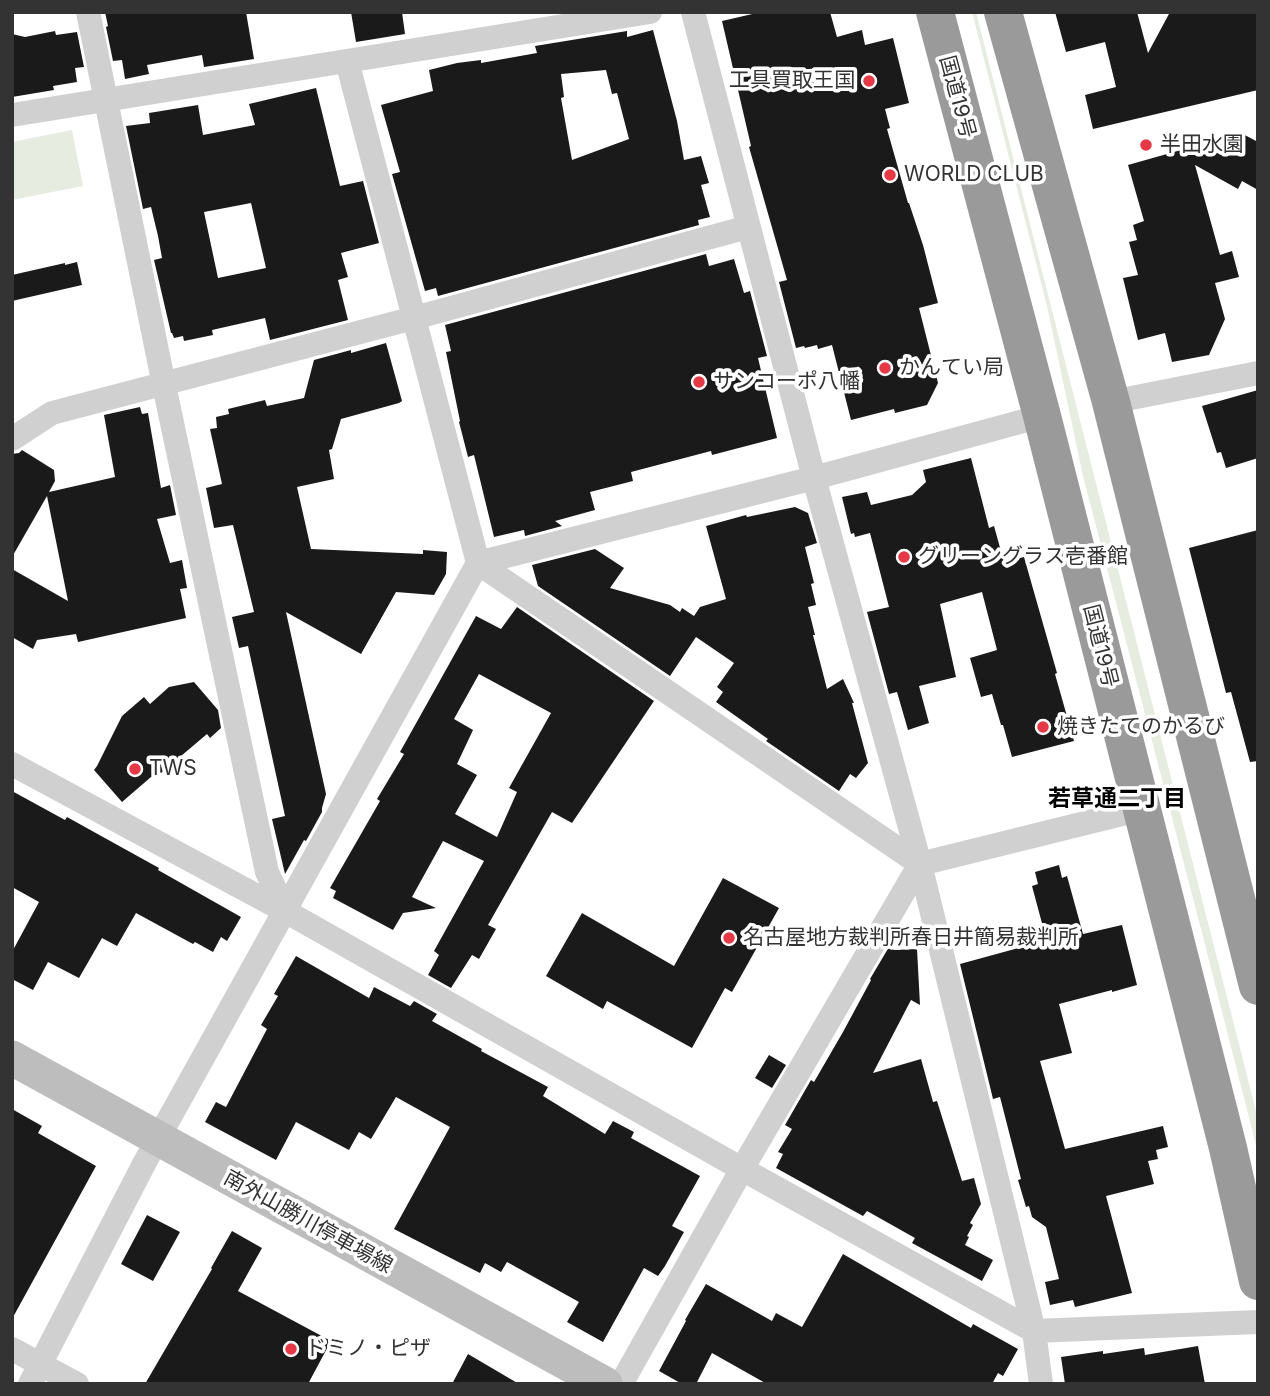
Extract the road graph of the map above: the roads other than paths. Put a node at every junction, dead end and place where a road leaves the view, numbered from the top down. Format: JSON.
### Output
{"nodes":[{"id":1,"x":88,"y":12,"type":"edge"},
{"id":2,"x":650,"y":12,"type":"edge"},
{"id":3,"x":693,"y":12,"type":"edge"},
{"id":4,"x":935,"y":12,"type":"edge"},
{"id":5,"x":1003,"y":12,"type":"edge"},
{"id":6,"x":347,"y":61,"type":"junction"},
{"id":7,"x":106,"y":99,"type":"junction"},
{"id":8,"x":12,"y":115,"type":"edge"},
{"id":9,"x":748,"y":227,"type":"junction"},
{"id":10,"x":414,"y":318,"type":"junction"},
{"id":11,"x":1258,"y":373,"type":"edge"},
{"id":12,"x":164,"y":385,"type":"junction"},
{"id":13,"x":1111,"y":402,"type":"junction"},
{"id":14,"x":1042,"y":415,"type":"junction"},
{"id":15,"x":12,"y":439,"type":"edge"},
{"id":16,"x":814,"y":478,"type":"junction"},
{"id":17,"x":478,"y":563,"type":"junction"},
{"id":18,"x":12,"y":764,"type":"edge"},
{"id":19,"x":1142,"y":808,"type":"junction"},
{"id":20,"x":920,"y":864,"type":"junction"},
{"id":21,"x":285,"y":911,"type":"junction"},
{"id":22,"x":1258,"y":986,"type":"edge"},
{"id":23,"x":12,"y":1058,"type":"edge"},
{"id":24,"x":158,"y":1140,"type":"junction"},
{"id":25,"x":742,"y":1169,"type":"junction"},
{"id":26,"x":1258,"y":1281,"type":"edge"},
{"id":27,"x":1258,"y":1322,"type":"edge"},
{"id":28,"x":1034,"y":1331,"type":"junction"},
{"id":29,"x":12,"y":1349,"type":"edge"},
{"id":30,"x":36,"y":1374,"type":"edge"},
{"id":31,"x":77,"y":1384,"type":"edge"},
{"id":32,"x":605,"y":1384,"type":"edge"},
{"id":33,"x":621,"y":1384,"type":"edge"},
{"id":34,"x":1041,"y":1384,"type":"edge"}],
"edges":[{"from":1,"to":7,"type":"street"},
{"from":2,"to":6,"type":"street"},
{"from":3,"to":9,"type":"street"},
{"from":4,"to":14,"type":"highway","name":"国道19号"},
{"from":5,"to":13,"type":"highway"},
{"from":6,"to":7,"type":"street"},
{"from":6,"to":10,"type":"street"},
{"from":7,"to":8,"type":"street"},
{"from":7,"to":12,"type":"street"},
{"from":9,"to":10,"type":"street"},
{"from":9,"to":16,"type":"street"},
{"from":10,"to":12,"type":"street"},
{"from":10,"to":17,"type":"street"},
{"from":11,"to":13,"type":"street"},
{"from":12,"to":15,"type":"street"},
{"from":12,"to":21,"type":"street"},
{"from":13,"to":22,"type":"highway"},
{"from":14,"to":16,"type":"street"},
{"from":14,"to":19,"type":"highway","name":"国道19号"},
{"from":16,"to":17,"type":"street"},
{"from":16,"to":20,"type":"street"},
{"from":17,"to":20,"type":"street"},
{"from":17,"to":21,"type":"street"},
{"from":18,"to":21,"type":"street"},
{"from":19,"to":20,"type":"street"},
{"from":19,"to":26,"type":"highway","name":"国道19号"},
{"from":20,"to":25,"type":"street"},
{"from":20,"to":28,"type":"street"},
{"from":21,"to":24,"type":"street"},
{"from":21,"to":25,"type":"street"},
{"from":23,"to":24,"type":"main road","name":"南外山勝川停車場線"},
{"from":24,"to":30,"type":"street"},
{"from":24,"to":32,"type":"main road","name":"南外山勝川停車場線"},
{"from":25,"to":28,"type":"street"},
{"from":25,"to":33,"type":"street"},
{"from":27,"to":28,"type":"street"},
{"from":28,"to":34,"type":"street"},
{"from":29,"to":30,"type":"street"},
{"from":30,"to":31,"type":"street"}]}
